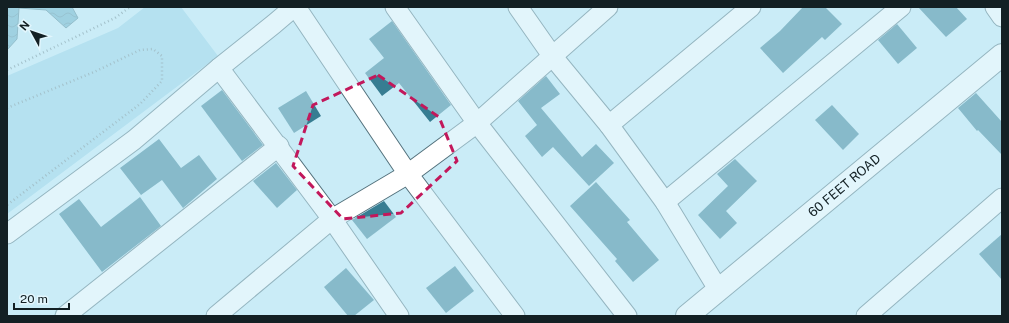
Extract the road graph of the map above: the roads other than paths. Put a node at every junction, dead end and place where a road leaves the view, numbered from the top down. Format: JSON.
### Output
{"nodes":[{"id":1,"x":295,"y":7,"type":"edge"},
{"id":2,"x":395,"y":7,"type":"edge"},
{"id":3,"x":518,"y":7,"type":"edge"},
{"id":4,"x":608,"y":7,"type":"edge"},
{"id":5,"x":751,"y":7,"type":"edge"},
{"id":6,"x":901,"y":7,"type":"edge"},
{"id":7,"x":995,"y":7,"type":"edge"},
{"id":8,"x":1002,"y":17,"type":"edge"},
{"id":9,"x":1002,"y":55,"type":"edge"},
{"id":10,"x":553,"y":57,"type":"junction"},
{"id":11,"x":219,"y":68,"type":"junction"},
{"id":12,"x":477,"y":123,"type":"junction"},
{"id":13,"x":609,"y":125,"type":"junction"},
{"id":14,"x":279,"y":146,"type":"junction"},
{"id":15,"x":408,"y":174,"type":"junction"},
{"id":16,"x":1002,"y":198,"type":"edge"},
{"id":17,"x":665,"y":202,"type":"junction"},
{"id":18,"x":332,"y":220,"type":"junction"},
{"id":19,"x":7,"y":234,"type":"edge"},
{"id":20,"x":718,"y":289,"type":"junction"},
{"id":21,"x":393,"y":314,"type":"edge"},
{"id":22,"x":65,"y":316,"type":"edge"},
{"id":23,"x":216,"y":316,"type":"edge"},
{"id":24,"x":515,"y":316,"type":"edge"},
{"id":25,"x":627,"y":316,"type":"edge"},
{"id":26,"x":687,"y":316,"type":"edge"},
{"id":27,"x":866,"y":316,"type":"edge"}],
"edges":[{"from":1,"to":11,"type":"street"},
{"from":1,"to":15,"type":"street"},
{"from":2,"to":12,"type":"street"},
{"from":3,"to":10,"type":"street"},
{"from":4,"to":10,"type":"street"},
{"from":5,"to":13,"type":"street"},
{"from":6,"to":17,"type":"street"},
{"from":7,"to":8,"type":"street"},
{"from":9,"to":20,"type":"street","name":"60 FEET ROAD"},
{"from":10,"to":12,"type":"street"},
{"from":10,"to":13,"type":"street"},
{"from":11,"to":14,"type":"street"},
{"from":11,"to":19,"type":"street"},
{"from":12,"to":15,"type":"street"},
{"from":12,"to":25,"type":"street"},
{"from":13,"to":17,"type":"street"},
{"from":14,"to":18,"type":"street"},
{"from":14,"to":22,"type":"street"},
{"from":15,"to":18,"type":"street"},
{"from":15,"to":24,"type":"street"},
{"from":16,"to":27,"type":"street"},
{"from":17,"to":20,"type":"street"},
{"from":18,"to":21,"type":"street"},
{"from":18,"to":23,"type":"street"},
{"from":20,"to":26,"type":"street","name":"60 FEET ROAD"}]}
